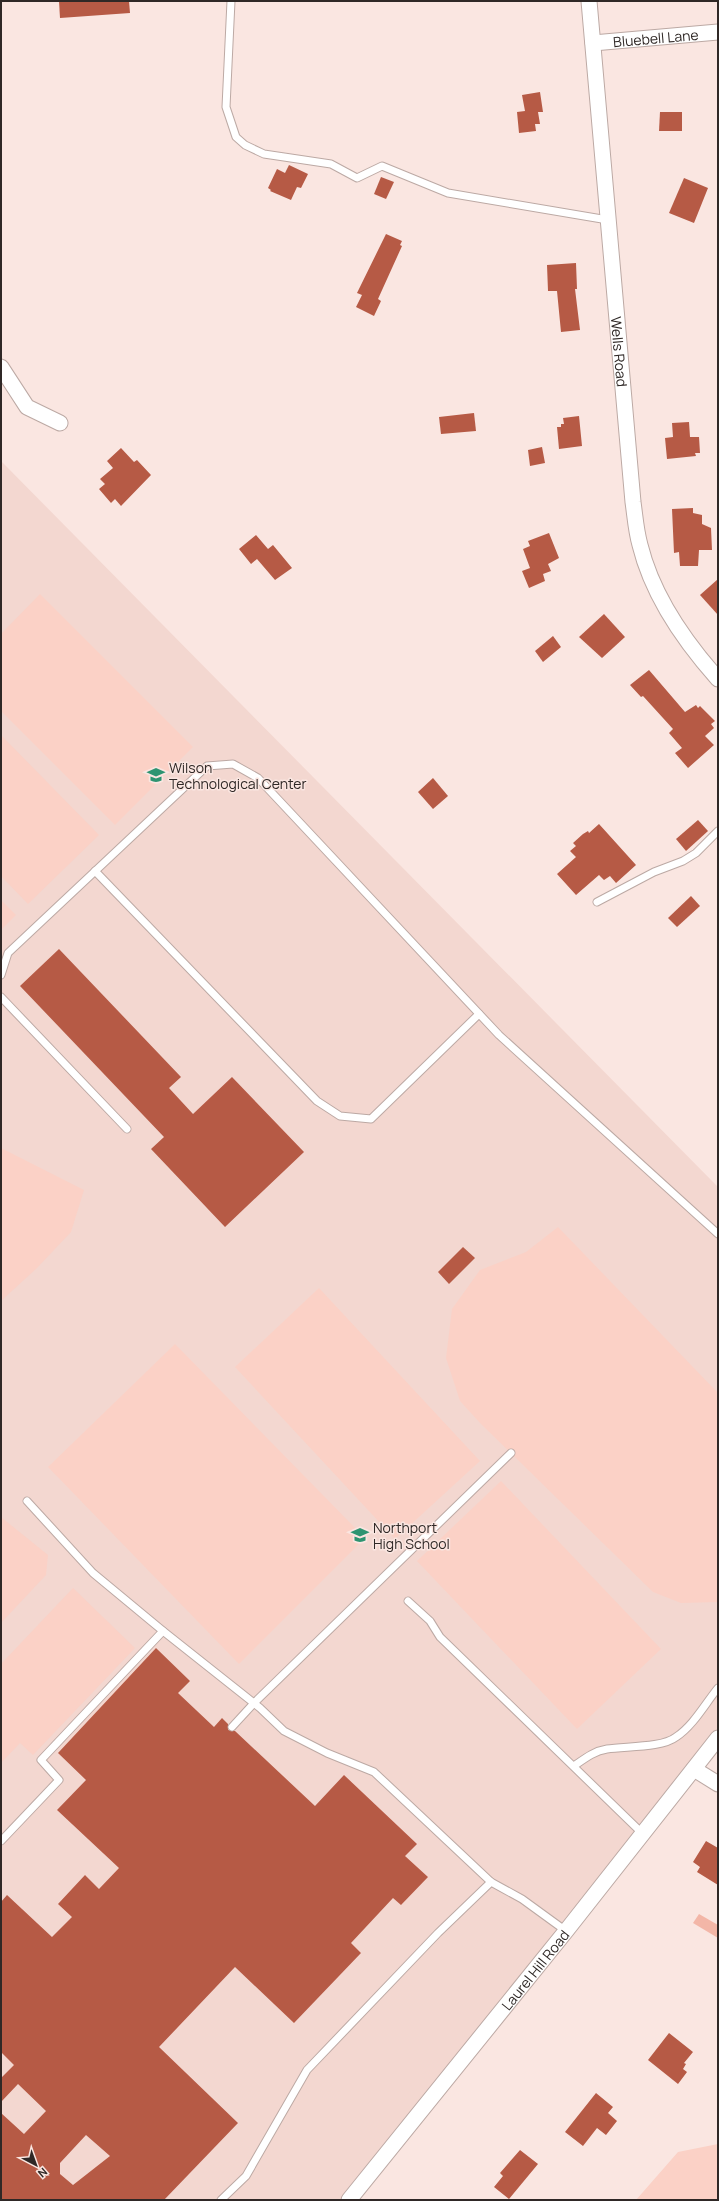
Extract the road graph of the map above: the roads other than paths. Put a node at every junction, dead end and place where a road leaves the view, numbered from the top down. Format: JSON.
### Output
{"nodes":[{"id":1,"x":231,"y":1,"type":"edge"},
{"id":2,"x":589,"y":1,"type":"edge"},
{"id":3,"x":718,"y":32,"type":"edge"},
{"id":4,"x":594,"y":43,"type":"junction"},
{"id":5,"x":609,"y":220,"type":"junction"},
{"id":6,"x":1,"y":367,"type":"edge"},
{"id":7,"x":60,"y":423,"type":"dead end"},
{"id":8,"x":718,"y":679,"type":"edge"},
{"id":9,"x":718,"y":831,"type":"edge"},
{"id":10,"x":95,"y":871,"type":"junction"},
{"id":11,"x":597,"y":902,"type":"dead end"},
{"id":12,"x":1,"y":974,"type":"edge"},
{"id":13,"x":1,"y":997,"type":"edge"},
{"id":14,"x":479,"y":1014,"type":"junction"},
{"id":15,"x":127,"y":1129,"type":"dead end"},
{"id":16,"x":718,"y":1234,"type":"edge"},
{"id":17,"x":510,"y":1454,"type":"dead end"},
{"id":18,"x":27,"y":1501,"type":"dead end"},
{"id":19,"x":408,"y":1601,"type":"dead end"},
{"id":20,"x":163,"y":1632,"type":"junction"},
{"id":21,"x":718,"y":1688,"type":"edge"},
{"id":22,"x":254,"y":1703,"type":"junction"},
{"id":23,"x":232,"y":1728,"type":"dead end"},
{"id":24,"x":718,"y":1738,"type":"edge"},
{"id":25,"x":574,"y":1766,"type":"junction"},
{"id":26,"x":694,"y":1769,"type":"junction"},
{"id":27,"x":718,"y":1784,"type":"edge"},
{"id":28,"x":644,"y":1834,"type":"junction"},
{"id":29,"x":1,"y":1841,"type":"edge"},
{"id":30,"x":492,"y":1882,"type":"junction"},
{"id":31,"x":566,"y":1931,"type":"junction"},
{"id":32,"x":224,"y":2199,"type":"edge"},
{"id":33,"x":349,"y":2200,"type":"edge"}],
"edges":[{"from":1,"to":5,"type":"lane"},
{"from":2,"to":4,"type":"street","name":"Wells Road"},
{"from":3,"to":4,"type":"street","name":"Bluebell Lane"},
{"from":4,"to":5,"type":"street","name":"Wells Road"},
{"from":5,"to":8,"type":"street","name":"Wells Road"},
{"from":6,"to":7,"type":"street"},
{"from":9,"to":11,"type":"lane"},
{"from":10,"to":12,"type":"lane"},
{"from":10,"to":14,"type":"lane"},
{"from":10,"to":14,"type":"lane"},
{"from":13,"to":15,"type":"lane"},
{"from":14,"to":16,"type":"lane"},
{"from":17,"to":22,"type":"lane"},
{"from":18,"to":20,"type":"lane"},
{"from":19,"to":25,"type":"lane"},
{"from":20,"to":22,"type":"lane"},
{"from":20,"to":29,"type":"lane"},
{"from":21,"to":25,"type":"lane"},
{"from":22,"to":23,"type":"lane"},
{"from":22,"to":30,"type":"lane"},
{"from":24,"to":26,"type":"street","name":"Laurel Hill Road"},
{"from":25,"to":28,"type":"lane"},
{"from":26,"to":27,"type":"street"},
{"from":26,"to":28,"type":"street","name":"Laurel Hill Road"},
{"from":28,"to":31,"type":"street","name":"Laurel Hill Road"},
{"from":30,"to":31,"type":"lane"},
{"from":30,"to":32,"type":"lane"},
{"from":31,"to":33,"type":"street","name":"Laurel Hill Road"}]}
